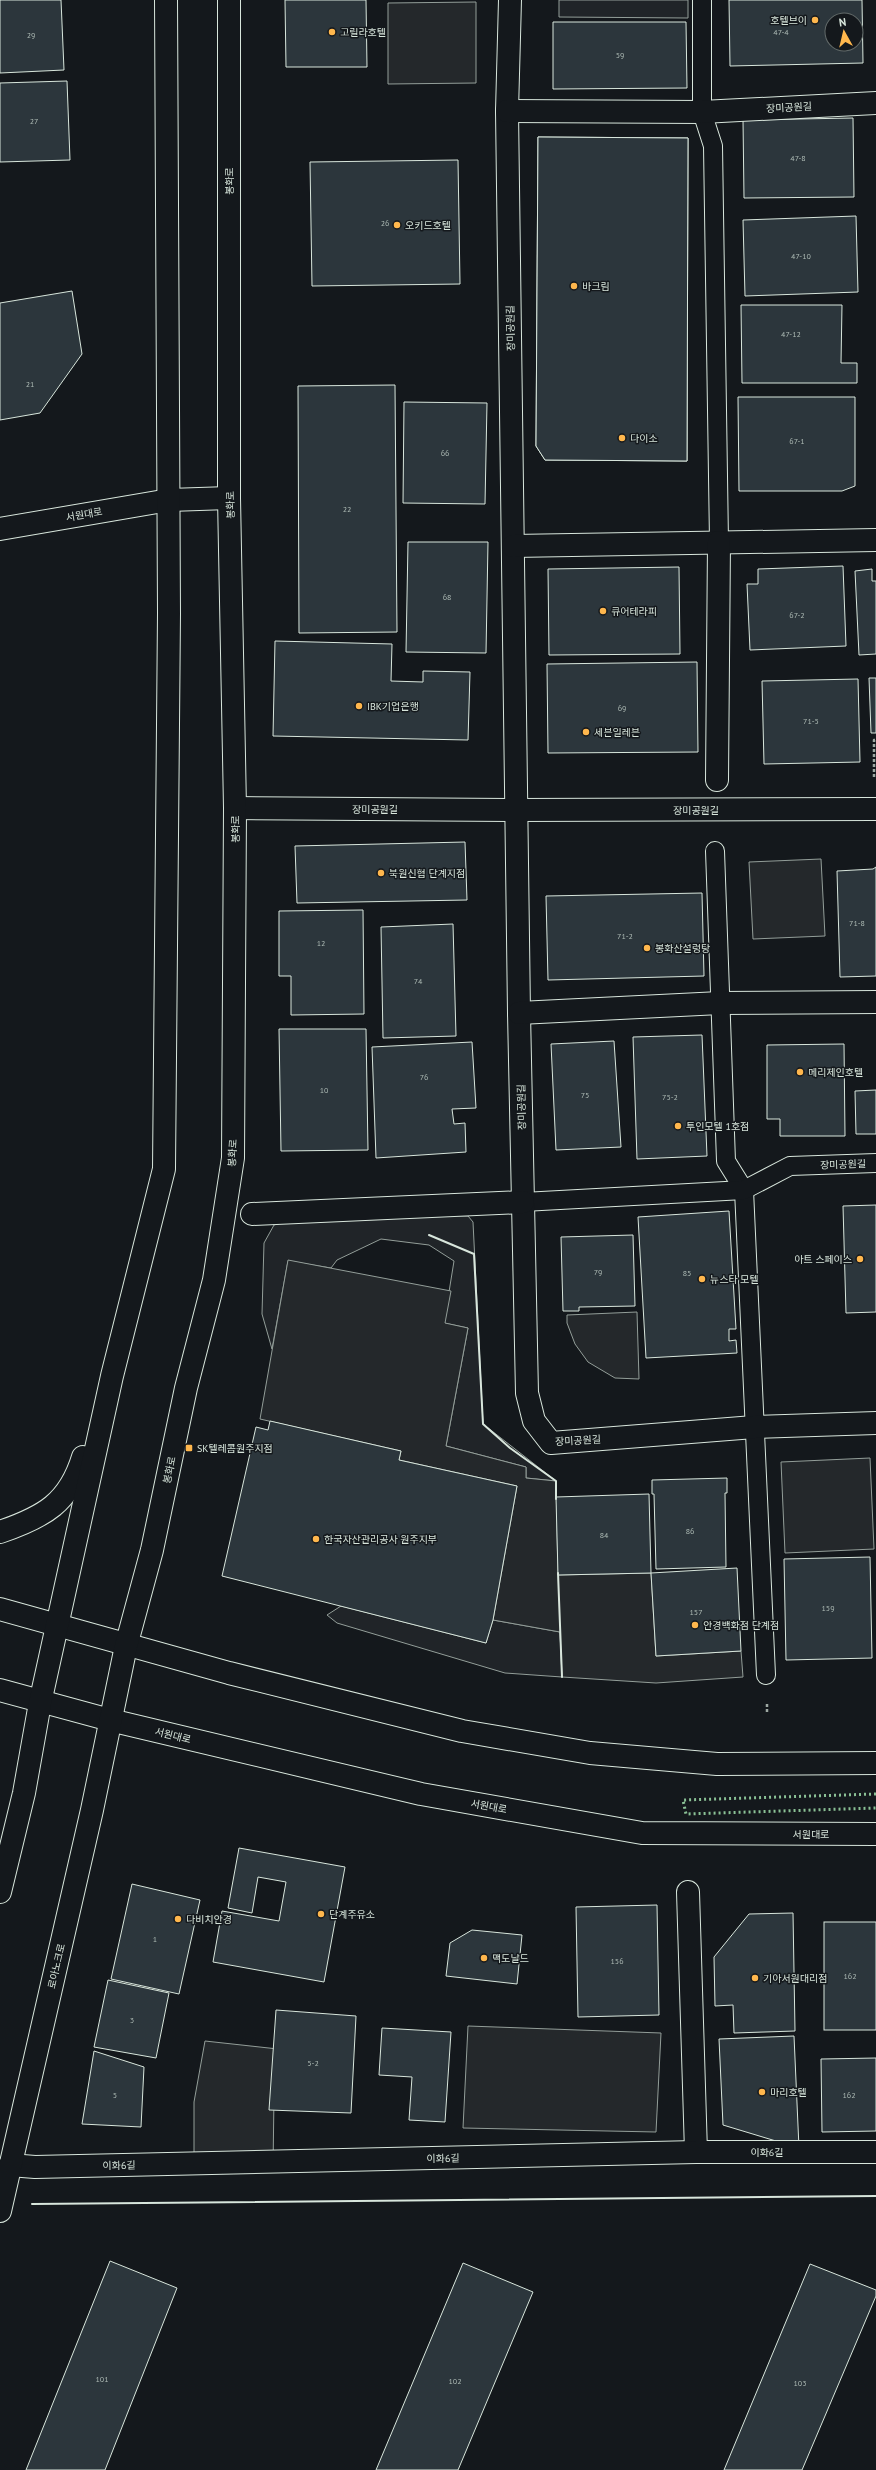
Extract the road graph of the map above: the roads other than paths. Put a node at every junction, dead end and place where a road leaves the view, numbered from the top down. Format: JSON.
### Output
{"nodes":[{"id":1,"x":166,"y":0,"type":"edge"},
{"id":2,"x":229,"y":0,"type":"edge"},
{"id":3,"x":510,"y":0,"type":"edge"},
{"id":4,"x":702,"y":0,"type":"edge"},
{"id":5,"x":876,"y":103,"type":"edge"},
{"id":6,"x":507,"y":111,"type":"junction"},
{"id":7,"x":702,"y":112,"type":"junction"},
{"id":8,"x":229,"y":498,"type":"junction"},
{"id":9,"x":169,"y":500,"type":"junction"},
{"id":10,"x":0,"y":529,"type":"edge"},
{"id":11,"x":876,"y":540,"type":"edge"},
{"id":12,"x":720,"y":542,"type":"junction"},
{"id":13,"x":513,"y":546,"type":"junction"},
{"id":14,"x":716,"y":780,"type":"dead end"},
{"id":15,"x":235,"y":808,"type":"junction"},
{"id":16,"x":876,"y":809,"type":"edge"},
{"id":17,"x":516,"y":810,"type":"junction"},
{"id":18,"x":715,"y":851,"type":"dead end"},
{"id":19,"x":876,"y":1002,"type":"edge"},
{"id":20,"x":720,"y":1003,"type":"junction"},
{"id":21,"x":519,"y":1012,"type":"junction"},
{"id":22,"x":876,"y":1163,"type":"edge"},
{"id":23,"x":744,"y":1190,"type":"junction"},
{"id":24,"x":523,"y":1202,"type":"junction"},
{"id":25,"x":252,"y":1214,"type":"dead end"},
{"id":26,"x":112,"y":1376,"type":"junction"},
{"id":27,"x":876,"y":1423,"type":"edge"},
{"id":28,"x":754,"y":1427,"type":"junction"},
{"id":29,"x":0,"y":1532,"type":"edge"},
{"id":30,"x":0,"y":1610,"type":"edge"},
{"id":31,"x":59,"y":1626,"type":"junction"},
{"id":32,"x":126,"y":1646,"type":"junction"},
{"id":33,"x":766,"y":1675,"type":"dead end"},
{"id":34,"x":0,"y":1690,"type":"edge"},
{"id":35,"x":40,"y":1703,"type":"junction"},
{"id":36,"x":110,"y":1720,"type":"junction"},
{"id":37,"x":876,"y":1763,"type":"edge"},
{"id":38,"x":876,"y":1834,"type":"edge"},
{"id":39,"x":0,"y":1892,"type":"edge"},
{"id":40,"x":688,"y":1892,"type":"dead end"},
{"id":41,"x":696,"y":2152,"type":"junction"},
{"id":42,"x":876,"y":2152,"type":"edge"},
{"id":43,"x":10,"y":2165,"type":"junction"},
{"id":44,"x":0,"y":2211,"type":"edge"}],
"edges":[{"from":1,"to":9,"type":"street"},
{"from":2,"to":8,"type":"street","name":"봉화로"},
{"from":3,"to":6,"type":"street","name":"장미공원길"},
{"from":4,"to":7,"type":"lane"},
{"from":5,"to":7,"type":"street","name":"장미공원길"},
{"from":6,"to":7,"type":"street","name":"장미공원길"},
{"from":6,"to":13,"type":"street","name":"장미공원길"},
{"from":7,"to":12,"type":"lane"},
{"from":8,"to":9,"type":"street","name":"서원대로"},
{"from":8,"to":15,"type":"street","name":"봉화로"},
{"from":9,"to":10,"type":"street","name":"서원대로"},
{"from":9,"to":26,"type":"street"},
{"from":11,"to":12,"type":"street"},
{"from":12,"to":13,"type":"street"},
{"from":12,"to":14,"type":"street"},
{"from":13,"to":17,"type":"street","name":"장미공원길"},
{"from":15,"to":17,"type":"street","name":"장미공원길"},
{"from":15,"to":32,"type":"street","name":"봉화로"},
{"from":16,"to":17,"type":"street","name":"장미공원길"},
{"from":17,"to":21,"type":"street","name":"장미공원길"},
{"from":18,"to":20,"type":"lane"},
{"from":19,"to":20,"type":"street"},
{"from":20,"to":21,"type":"street"},
{"from":20,"to":23,"type":"lane"},
{"from":21,"to":24,"type":"street","name":"장미공원길"},
{"from":22,"to":23,"type":"lane","name":"장미공원길"},
{"from":23,"to":24,"type":"lane","name":"장미공원길"},
{"from":23,"to":28,"type":"lane"},
{"from":24,"to":25,"type":"street"},
{"from":24,"to":28,"type":"street","name":"장미공원길"},
{"from":26,"to":29,"type":"street"},
{"from":26,"to":31,"type":"street"},
{"from":27,"to":28,"type":"street","name":"장미공원길"},
{"from":28,"to":33,"type":"lane"},
{"from":30,"to":31,"type":"street"},
{"from":31,"to":32,"type":"street"},
{"from":31,"to":35,"type":"street"},
{"from":32,"to":36,"type":"street","name":"봉화로"},
{"from":32,"to":37,"type":"street"},
{"from":34,"to":35,"type":"street"},
{"from":35,"to":36,"type":"street","name":"서원대로"},
{"from":35,"to":39,"type":"street"},
{"from":36,"to":38,"type":"street","name":"서원대로"},
{"from":36,"to":43,"type":"street","name":"로아노크로"},
{"from":40,"to":41,"type":"street"},
{"from":41,"to":42,"type":"street","name":"이화6길"},
{"from":41,"to":43,"type":"street","name":"이화6길"},
{"from":43,"to":44,"type":"street","name":"로아노크로"}]}
